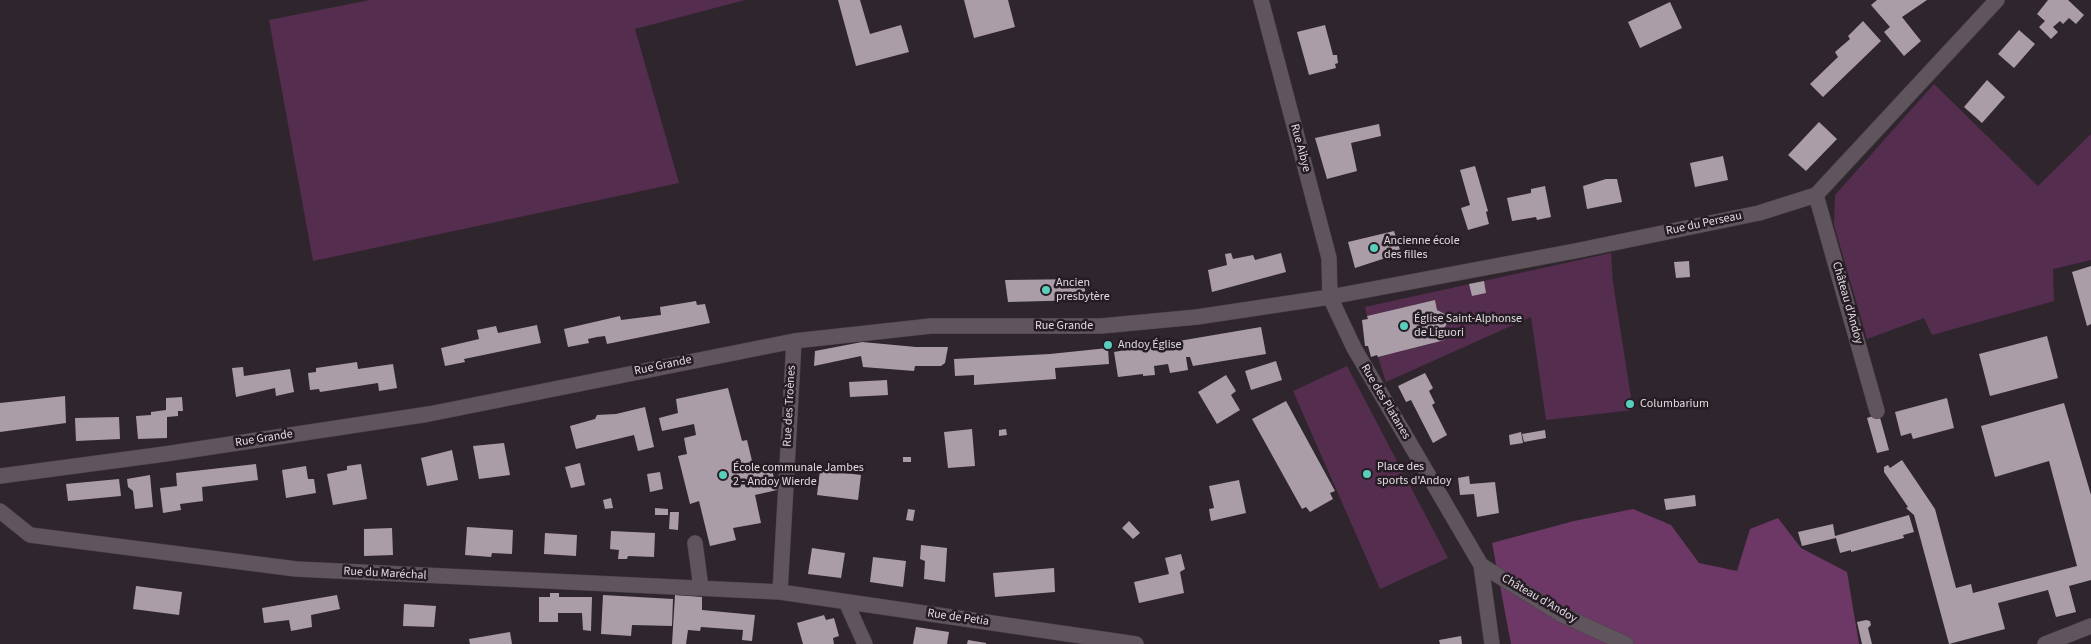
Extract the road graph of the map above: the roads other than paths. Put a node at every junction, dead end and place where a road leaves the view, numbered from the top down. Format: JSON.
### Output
{"nodes":[{"id":1,"x":1261,"y":0,"type":"edge"},
{"id":2,"x":1997,"y":0,"type":"edge"},
{"id":3,"x":1816,"y":195,"type":"junction"},
{"id":4,"x":1330,"y":297,"type":"junction"},
{"id":5,"x":794,"y":341,"type":"junction"},
{"id":6,"x":1877,"y":411,"type":"dead end"},
{"id":7,"x":0,"y":476,"type":"edge"},
{"id":8,"x":0,"y":511,"type":"edge"},
{"id":9,"x":695,"y":543,"type":"dead end"},
{"id":10,"x":1481,"y":565,"type":"junction"},
{"id":11,"x":701,"y":588,"type":"junction"},
{"id":12,"x":780,"y":592,"type":"junction"},
{"id":13,"x":846,"y":602,"type":"junction"},
{"id":14,"x":2091,"y":626,"type":"edge"},
{"id":15,"x":865,"y":644,"type":"edge"},
{"id":16,"x":1136,"y":644,"type":"edge"},
{"id":17,"x":1492,"y":644,"type":"edge"},
{"id":18,"x":1626,"y":644,"type":"edge"},
{"id":19,"x":2045,"y":644,"type":"edge"}],
"edges":[{"from":1,"to":4,"type":"street","name":"Rue Aibye"},
{"from":2,"to":3,"type":"street"},
{"from":3,"to":4,"type":"street","name":"Rue du Perseau"},
{"from":3,"to":6,"type":"street","name":"Château d'Andoy"},
{"from":4,"to":5,"type":"street","name":"Rue Grande"},
{"from":4,"to":10,"type":"street","name":"Rue des Platanes"},
{"from":5,"to":7,"type":"street","name":"Rue Grande"},
{"from":5,"to":12,"type":"street","name":"Rue des Troènes"},
{"from":8,"to":11,"type":"street","name":"Rue du Maréchal"},
{"from":9,"to":11,"type":"street"},
{"from":10,"to":17,"type":"street","name":"Rue des Platanes"},
{"from":10,"to":18,"type":"street","name":"Château d'Andoy"},
{"from":11,"to":12,"type":"street","name":"Rue du Maréchal"},
{"from":12,"to":13,"type":"street","name":"Rue de Petia"},
{"from":13,"to":15,"type":"street"},
{"from":13,"to":16,"type":"street","name":"Rue de Petia"},
{"from":14,"to":19,"type":"street"}]}
